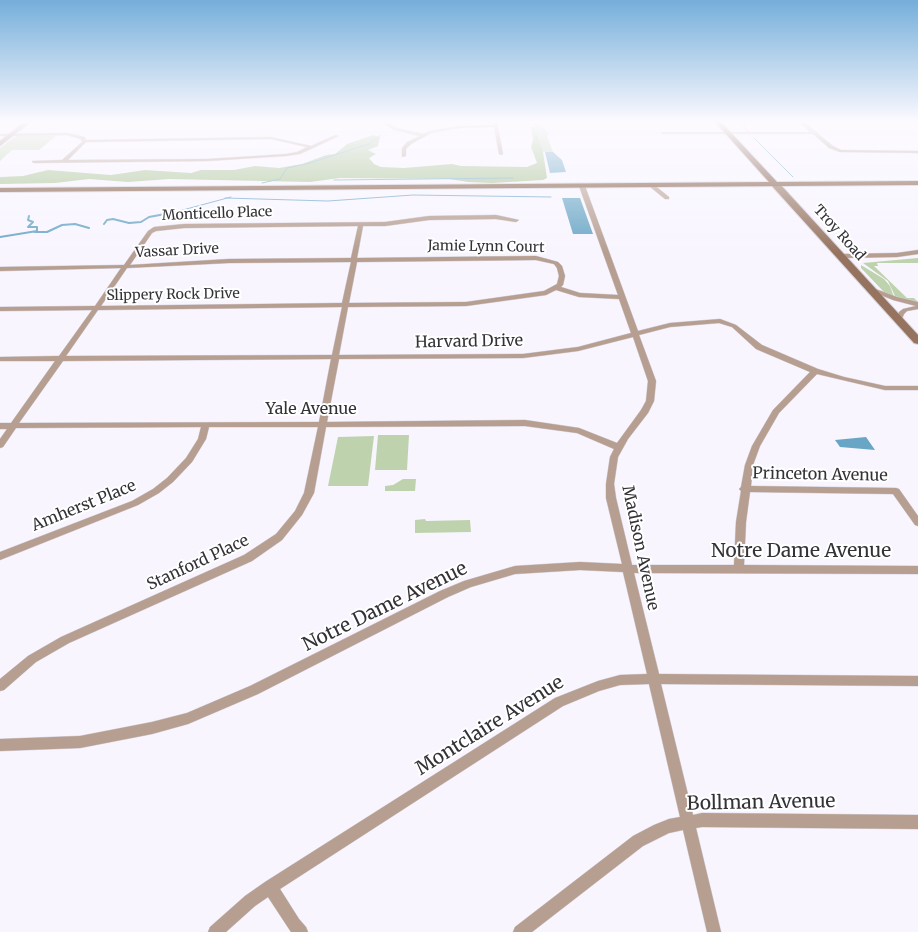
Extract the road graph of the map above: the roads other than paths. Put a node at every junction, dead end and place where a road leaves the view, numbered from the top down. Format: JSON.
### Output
{"nodes":[{"id":1,"x":758,"y":165,"type":"edge"},
{"id":2,"x":762,"y":170,"type":"junction"},
{"id":3,"x":918,"y":183,"type":"edge"},
{"id":4,"x":732,"y":184,"type":"junction"},
{"id":5,"x":775,"y":184,"type":"junction"},
{"id":6,"x":812,"y":184,"type":"junction"},
{"id":7,"x":651,"y":185,"type":"junction"},
{"id":8,"x":582,"y":186,"type":"junction"},
{"id":9,"x":0,"y":190,"type":"edge"},
{"id":10,"x":786,"y":195,"type":"junction"},
{"id":11,"x":667,"y":198,"type":"dead end"},
{"id":12,"x":516,"y":220,"type":"dead end"},
{"id":13,"x":361,"y":224,"type":"junction"},
{"id":14,"x":918,"y":252,"type":"edge"},
{"id":15,"x":918,"y":257,"type":"edge"},
{"id":16,"x":843,"y":258,"type":"junction"},
{"id":17,"x":355,"y":260,"type":"junction"},
{"id":18,"x":126,"y":267,"type":"junction"},
{"id":19,"x":0,"y":268,"type":"edge"},
{"id":20,"x":557,"y":288,"type":"junction"},
{"id":21,"x":873,"y":290,"type":"junction"},
{"id":22,"x":621,"y":296,"type":"junction"},
{"id":23,"x":347,"y":305,"type":"junction"},
{"id":24,"x":918,"y":305,"type":"edge"},
{"id":25,"x":97,"y":308,"type":"junction"},
{"id":26,"x":0,"y":309,"type":"edge"},
{"id":27,"x":899,"y":320,"type":"junction"},
{"id":28,"x":634,"y":334,"type":"junction"},
{"id":29,"x":918,"y":341,"type":"edge"},
{"id":30,"x":336,"y":357,"type":"junction"},
{"id":31,"x":0,"y":359,"type":"edge"},
{"id":32,"x":60,"y":359,"type":"junction"},
{"id":33,"x":815,"y":371,"type":"junction"},
{"id":34,"x":918,"y":388,"type":"edge"},
{"id":35,"x":322,"y":424,"type":"junction"},
{"id":36,"x":206,"y":425,"type":"junction"},
{"id":37,"x":0,"y":426,"type":"edge"},
{"id":38,"x":13,"y":426,"type":"junction"},
{"id":39,"x":0,"y":445,"type":"edge"},
{"id":40,"x":618,"y":447,"type":"junction"},
{"id":41,"x":744,"y":489,"type":"junction"},
{"id":42,"x":918,"y":523,"type":"edge"},
{"id":43,"x":0,"y":556,"type":"edge"},
{"id":44,"x":628,"y":568,"type":"junction"},
{"id":45,"x":739,"y":570,"type":"junction"},
{"id":46,"x":918,"y":570,"type":"edge"},
{"id":47,"x":654,"y":679,"type":"junction"},
{"id":48,"x":918,"y":680,"type":"edge"},
{"id":49,"x":0,"y":686,"type":"edge"},
{"id":50,"x":0,"y":745,"type":"edge"},
{"id":51,"x":688,"y":822,"type":"junction"},
{"id":52,"x":918,"y":822,"type":"edge"},
{"id":53,"x":270,"y":887,"type":"junction"},
{"id":54,"x":215,"y":932,"type":"edge"},
{"id":55,"x":301,"y":932,"type":"edge"},
{"id":56,"x":520,"y":932,"type":"edge"},
{"id":57,"x":714,"y":932,"type":"edge"}],
"edges":[{"from":1,"to":2,"type":"main road","name":"Troy Road"},
{"from":2,"to":4,"type":"main road"},
{"from":2,"to":5,"type":"main road","name":"Troy Road"},
{"from":3,"to":6,"type":"main road"},
{"from":4,"to":5,"type":"main road"},
{"from":4,"to":7,"type":"main road"},
{"from":5,"to":6,"type":"main road"},
{"from":5,"to":10,"type":"main road","name":"Troy Road"},
{"from":6,"to":10,"type":"main road"},
{"from":7,"to":8,"type":"main road"},
{"from":7,"to":11,"type":"street"},
{"from":8,"to":9,"type":"main road"},
{"from":8,"to":22,"type":"street","name":"Madison Avenue"},
{"from":10,"to":16,"type":"main road","name":"Troy Road"},
{"from":12,"to":13,"type":"street","name":"Monticello Place"},
{"from":13,"to":17,"type":"street","name":"Stanford Place"},
{"from":13,"to":18,"type":"street","name":"Monticello Place"},
{"from":14,"to":16,"type":"street"},
{"from":15,"to":16,"type":"street"},
{"from":16,"to":21,"type":"main road","name":"Troy Road"},
{"from":17,"to":18,"type":"street","name":"Vassar Drive"},
{"from":17,"to":20,"type":"street","name":"Jamie Lynn Court"},
{"from":17,"to":23,"type":"street","name":"Stanford Place"},
{"from":18,"to":19,"type":"street","name":"Vassar Drive"},
{"from":18,"to":25,"type":"street","name":"Monticello Place"},
{"from":20,"to":22,"type":"street"},
{"from":20,"to":23,"type":"street"},
{"from":21,"to":24,"type":"street"},
{"from":21,"to":27,"type":"main road","name":"Troy Road"},
{"from":22,"to":28,"type":"street","name":"Madison Avenue"},
{"from":23,"to":25,"type":"street","name":"Slippery Rock Drive"},
{"from":23,"to":30,"type":"street","name":"Stanford Place"},
{"from":24,"to":27,"type":"street"},
{"from":25,"to":26,"type":"street","name":"Slippery Rock Drive"},
{"from":25,"to":32,"type":"street","name":"Monticello Place"},
{"from":27,"to":29,"type":"main road","name":"Troy Road"},
{"from":28,"to":30,"type":"street","name":"Harvard Drive"},
{"from":28,"to":33,"type":"street","name":"Harvard Drive"},
{"from":28,"to":40,"type":"street","name":"Madison Avenue"},
{"from":30,"to":32,"type":"street","name":"Harvard Drive"},
{"from":30,"to":35,"type":"street","name":"Stanford Place"},
{"from":31,"to":32,"type":"street","name":"Harvard Drive"},
{"from":32,"to":38,"type":"street","name":"Monticello Place"},
{"from":33,"to":34,"type":"street","name":"Harvard Drive"},
{"from":33,"to":41,"type":"street"},
{"from":35,"to":36,"type":"street","name":"Yale Avenue"},
{"from":35,"to":40,"type":"street","name":"Yale Avenue"},
{"from":35,"to":49,"type":"street","name":"Stanford Place"},
{"from":36,"to":38,"type":"street","name":"Yale Avenue"},
{"from":36,"to":43,"type":"street","name":"Amherst Place"},
{"from":37,"to":38,"type":"street","name":"Yale Avenue"},
{"from":38,"to":39,"type":"street","name":"Monticello Place"},
{"from":40,"to":44,"type":"street","name":"Madison Avenue"},
{"from":41,"to":42,"type":"street","name":"Princeton Avenue"},
{"from":41,"to":45,"type":"street"},
{"from":44,"to":45,"type":"street","name":"Notre Dame Avenue"},
{"from":44,"to":47,"type":"street","name":"Madison Avenue"},
{"from":44,"to":50,"type":"street","name":"Notre Dame Avenue"},
{"from":45,"to":46,"type":"street","name":"Notre Dame Avenue"},
{"from":47,"to":48,"type":"street","name":"Montclaire Avenue"},
{"from":47,"to":51,"type":"street","name":"Madison Avenue"},
{"from":47,"to":53,"type":"street","name":"Montclaire Avenue"},
{"from":51,"to":52,"type":"street","name":"Bollman Avenue"},
{"from":51,"to":56,"type":"street","name":"Bollman Avenue"},
{"from":51,"to":57,"type":"street","name":"Madison Avenue"},
{"from":53,"to":54,"type":"street","name":"Montclaire Avenue"},
{"from":53,"to":55,"type":"street"}]}
